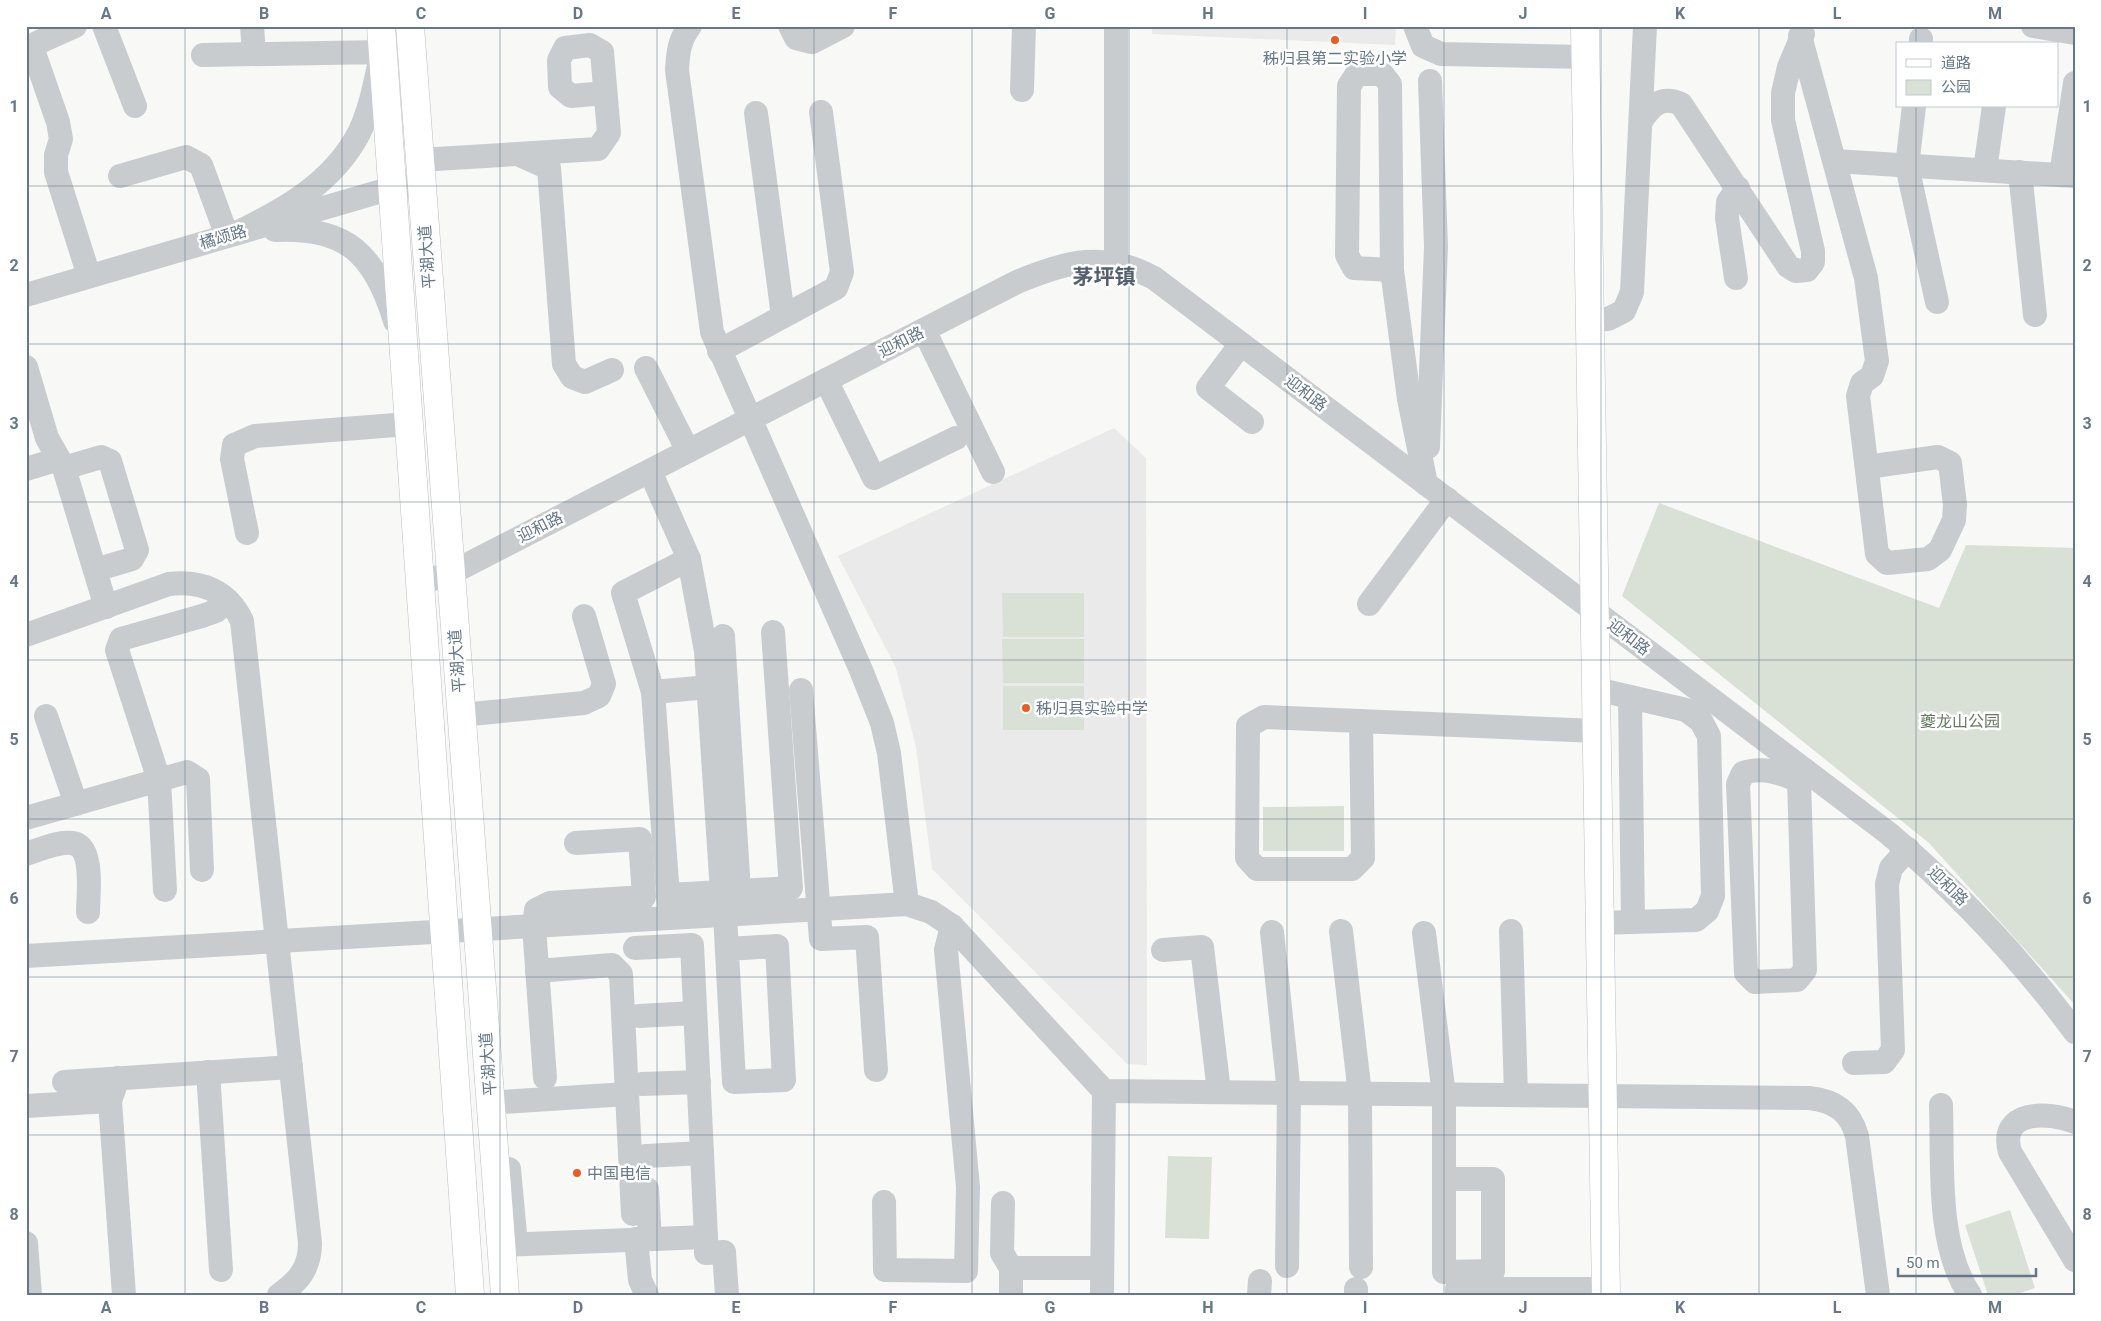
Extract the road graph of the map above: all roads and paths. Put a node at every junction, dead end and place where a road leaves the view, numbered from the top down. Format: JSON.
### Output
{"nodes":[{"id":1,"x":74,"y":26,"type":"edge"},
{"id":2,"x":104,"y":26,"type":"edge"},
{"id":3,"x":252,"y":26,"type":"edge"},
{"id":4,"x":410,"y":26,"type":"edge"},
{"id":5,"x":420,"y":26,"type":"edge"},
{"id":6,"x":690,"y":26,"type":"edge"},
{"id":7,"x":790,"y":26,"type":"edge"},
{"id":8,"x":843,"y":26,"type":"edge"},
{"id":9,"x":1024,"y":26,"type":"edge"},
{"id":10,"x":1116,"y":26,"type":"edge"},
{"id":11,"x":1415,"y":26,"type":"edge"},
{"id":12,"x":1585,"y":26,"type":"edge"},
{"id":13,"x":1645,"y":26,"type":"edge"},
{"id":14,"x":2033,"y":26,"type":"edge"},
{"id":15,"x":1805,"y":31,"type":"edge"},
{"id":16,"x":2075,"y":33,"type":"edge"},
{"id":17,"x":382,"y":39,"type":"edge"},
{"id":18,"x":254,"y":54,"type":"junction"},
{"id":19,"x":203,"y":55,"type":"dead end"},
{"id":20,"x":1586,"y":57,"type":"junction"},
{"id":21,"x":1430,"y":81,"type":"dead end"},
{"id":22,"x":2075,"y":83,"type":"edge"},
{"id":23,"x":1022,"y":90,"type":"dead end"},
{"id":24,"x":606,"y":93,"type":"dead end"},
{"id":25,"x":135,"y":106,"type":"dead end"},
{"id":26,"x":1914,"y":108,"type":"edge"},
{"id":27,"x":1994,"y":108,"type":"edge"},
{"id":28,"x":821,"y":112,"type":"dead end"},
{"id":29,"x":756,"y":113,"type":"dead end"},
{"id":30,"x":1641,"y":121,"type":"junction"},
{"id":31,"x":518,"y":154,"type":"junction"},
{"id":32,"x":1835,"y":161,"type":"junction"},
{"id":33,"x":1907,"y":166,"type":"junction"},
{"id":34,"x":424,"y":168,"type":"junction"},
{"id":35,"x":1985,"y":170,"type":"junction"},
{"id":36,"x":2020,"y":172,"type":"junction"},
{"id":37,"x":2068,"y":175,"type":"edge"},
{"id":38,"x":120,"y":176,"type":"dead end"},
{"id":39,"x":392,"y":188,"type":"junction"},
{"id":40,"x":1738,"y":188,"type":"junction"},
{"id":41,"x":230,"y":235,"type":"junction"},
{"id":42,"x":1116,"y":262,"type":"junction"},
{"id":43,"x":1392,"y":270,"type":"junction"},
{"id":44,"x":89,"y":276,"type":"junction"},
{"id":45,"x":1736,"y":278,"type":"dead end"},
{"id":46,"x":26,"y":295,"type":"edge"},
{"id":47,"x":1937,"y":302,"type":"dead end"},
{"id":48,"x":2035,"y":315,"type":"dead end"},
{"id":49,"x":783,"y":316,"type":"junction"},
{"id":50,"x":1590,"y":320,"type":"junction"},
{"id":51,"x":924,"y":330,"type":"junction"},
{"id":52,"x":1241,"y":344,"type":"junction"},
{"id":53,"x":719,"y":351,"type":"junction"},
{"id":54,"x":404,"y":358,"type":"junction"},
{"id":55,"x":26,"y":367,"type":"edge"},
{"id":56,"x":646,"y":368,"type":"dead end"},
{"id":57,"x":612,"y":370,"type":"dead end"},
{"id":58,"x":826,"y":380,"type":"junction"},
{"id":59,"x":749,"y":420,"type":"junction"},
{"id":60,"x":1252,"y":422,"type":"dead end"},
{"id":61,"x":408,"y":424,"type":"junction"},
{"id":62,"x":956,"y":438,"type":"dead end"},
{"id":63,"x":688,"y":451,"type":"junction"},
{"id":64,"x":61,"y":463,"type":"junction"},
{"id":65,"x":1867,"y":467,"type":"junction"},
{"id":66,"x":26,"y":469,"type":"edge"},
{"id":67,"x":650,"y":471,"type":"junction"},
{"id":68,"x":994,"y":472,"type":"dead end"},
{"id":69,"x":1426,"y":484,"type":"junction"},
{"id":70,"x":1447,"y":499,"type":"junction"},
{"id":71,"x":247,"y":533,"type":"dead end"},
{"id":72,"x":689,"y":559,"type":"junction"},
{"id":73,"x":95,"y":570,"type":"junction"},
{"id":74,"x":455,"y":571,"type":"junction"},
{"id":75,"x":420,"y":582,"type":"junction"},
{"id":76,"x":227,"y":600,"type":"junction"},
{"id":77,"x":1369,"y":604,"type":"dead end"},
{"id":78,"x":106,"y":606,"type":"junction"},
{"id":79,"x":1595,"y":611,"type":"junction"},
{"id":80,"x":584,"y":616,"type":"dead end"},
{"id":81,"x":774,"y":632,"type":"dead end"},
{"id":82,"x":26,"y":635,"type":"edge"},
{"id":83,"x":723,"y":636,"type":"dead end"},
{"id":84,"x":709,"y":687,"type":"junction"},
{"id":85,"x":801,"y":690,"type":"dead end"},
{"id":86,"x":1596,"y":690,"type":"junction"},
{"id":87,"x":653,"y":692,"type":"junction"},
{"id":88,"x":1630,"y":697,"type":"junction"},
{"id":89,"x":472,"y":714,"type":"junction"},
{"id":90,"x":46,"y":716,"type":"dead end"},
{"id":91,"x":1361,"y":721,"type":"junction"},
{"id":92,"x":1597,"y":731,"type":"junction"},
{"id":93,"x":1802,"y":776,"type":"junction"},
{"id":94,"x":159,"y":780,"type":"junction"},
{"id":95,"x":76,"y":804,"type":"junction"},
{"id":96,"x":34,"y":816,"type":"edge"},
{"id":97,"x":1598,"y":822,"type":"junction"},
{"id":98,"x":1631,"y":822,"type":"junction"},
{"id":99,"x":576,"y":843,"type":"dead end"},
{"id":100,"x":52,"y":846,"type":"junction"},
{"id":101,"x":1908,"y":850,"type":"junction"},
{"id":102,"x":26,"y":854,"type":"edge"},
{"id":103,"x":202,"y":870,"type":"dead end"},
{"id":104,"x":165,"y":890,"type":"dead end"},
{"id":105,"x":907,"y":904,"type":"junction"},
{"id":106,"x":669,"y":907,"type":"junction"},
{"id":107,"x":735,"y":907,"type":"junction"},
{"id":108,"x":818,"y":909,"type":"junction"},
{"id":109,"x":88,"y":912,"type":"dead end"},
{"id":110,"x":634,"y":920,"type":"junction"},
{"id":111,"x":1633,"y":922,"type":"junction"},
{"id":112,"x":1600,"y":923,"type":"junction"},
{"id":113,"x":534,"y":926,"type":"junction"},
{"id":114,"x":952,"y":926,"type":"junction"},
{"id":115,"x":483,"y":929,"type":"junction"},
{"id":116,"x":1341,"y":930,"type":"dead end"},
{"id":117,"x":1510,"y":931,"type":"dead end"},
{"id":118,"x":444,"y":932,"type":"junction"},
{"id":119,"x":1272,"y":932,"type":"dead end"},
{"id":120,"x":1424,"y":934,"type":"dead end"},
{"id":121,"x":278,"y":941,"type":"junction"},
{"id":122,"x":635,"y":948,"type":"junction"},
{"id":123,"x":727,"y":948,"type":"junction"},
{"id":124,"x":1163,"y":950,"type":"dead end"},
{"id":125,"x":26,"y":956,"type":"edge"},
{"id":126,"x":537,"y":971,"type":"junction"},
{"id":127,"x":695,"y":1013,"type":"junction"},
{"id":128,"x":638,"y":1016,"type":"junction"},
{"id":129,"x":2075,"y":1032,"type":"edge"},
{"id":130,"x":1854,"y":1063,"type":"dead end"},
{"id":131,"x":291,"y":1066,"type":"junction"},
{"id":132,"x":876,"y":1070,"type":"dead end"},
{"id":133,"x":208,"y":1072,"type":"junction"},
{"id":134,"x":118,"y":1078,"type":"junction"},
{"id":135,"x":545,"y":1078,"type":"dead end"},
{"id":136,"x":64,"y":1082,"type":"dead end"},
{"id":137,"x":699,"y":1082,"type":"junction"},
{"id":138,"x":635,"y":1089,"type":"junction"},
{"id":139,"x":1104,"y":1091,"type":"junction"},
{"id":140,"x":1219,"y":1092,"type":"junction"},
{"id":141,"x":1289,"y":1093,"type":"junction"},
{"id":142,"x":1360,"y":1094,"type":"junction"},
{"id":143,"x":1444,"y":1094,"type":"junction"},
{"id":144,"x":1516,"y":1095,"type":"junction"},
{"id":145,"x":1603,"y":1096,"type":"junction"},
{"id":146,"x":110,"y":1101,"type":"junction"},
{"id":147,"x":502,"y":1102,"type":"junction"},
{"id":148,"x":1941,"y":1105,"type":"dead end"},
{"id":149,"x":26,"y":1106,"type":"edge"},
{"id":150,"x":2075,"y":1122,"type":"edge"},
{"id":151,"x":702,"y":1153,"type":"junction"},
{"id":152,"x":646,"y":1156,"type":"junction"},
{"id":153,"x":1444,"y":1178,"type":"dead end"},
{"id":154,"x":884,"y":1202,"type":"dead end"},
{"id":155,"x":1003,"y":1203,"type":"dead end"},
{"id":156,"x":633,"y":1214,"type":"dead end"},
{"id":157,"x":706,"y":1237,"type":"junction"},
{"id":158,"x":643,"y":1239,"type":"junction"},
{"id":159,"x":26,"y":1243,"type":"edge"},
{"id":160,"x":508,"y":1244,"type":"junction"},
{"id":161,"x":2075,"y":1260,"type":"edge"},
{"id":162,"x":1286,"y":1266,"type":"dead end"},
{"id":163,"x":1011,"y":1268,"type":"junction"},
{"id":164,"x":1102,"y":1268,"type":"junction"},
{"id":165,"x":220,"y":1270,"type":"dead end"},
{"id":166,"x":1358,"y":1284,"type":"edge"},
{"id":167,"x":1494,"y":1292,"type":"edge"},
{"id":168,"x":1606,"y":1292,"type":"edge"},
{"id":169,"x":30,"y":1295,"type":"edge"},
{"id":170,"x":124,"y":1295,"type":"edge"},
{"id":171,"x":280,"y":1295,"type":"edge"},
{"id":172,"x":470,"y":1295,"type":"edge"},
{"id":173,"x":505,"y":1295,"type":"edge"},
{"id":174,"x":646,"y":1295,"type":"edge"},
{"id":175,"x":727,"y":1295,"type":"edge"},
{"id":176,"x":1011,"y":1295,"type":"edge"},
{"id":177,"x":1102,"y":1295,"type":"edge"},
{"id":178,"x":1457,"y":1295,"type":"edge"},
{"id":179,"x":1878,"y":1295,"type":"edge"},
{"id":180,"x":1970,"y":1295,"type":"edge"}],
"edges":[{"from":1,"to":44,"type":"street"},
{"from":2,"to":25,"type":"street"},
{"from":3,"to":18,"type":"street"},
{"from":4,"to":34,"type":"main road","name":"平湖大道"},
{"from":5,"to":34,"type":"street"},
{"from":6,"to":53,"type":"street"},
{"from":7,"to":8,"type":"street"},
{"from":9,"to":23,"type":"street"},
{"from":10,"to":42,"type":"street"},
{"from":11,"to":20,"type":"street"},
{"from":12,"to":20,"type":"main road"},
{"from":13,"to":30,"type":"street"},
{"from":14,"to":16,"type":"street"},
{"from":15,"to":32,"type":"street"},
{"from":15,"to":40,"type":"street"},
{"from":17,"to":18,"type":"street"},
{"from":17,"to":39,"type":"main road","name":"平湖大道"},
{"from":17,"to":41,"type":"street"},
{"from":18,"to":19,"type":"street"},
{"from":20,"to":50,"type":"main road"},
{"from":21,"to":69,"type":"street"},
{"from":22,"to":37,"type":"street"},
{"from":24,"to":31,"type":"street","name":"橘颂路"},
{"from":26,"to":33,"type":"street"},
{"from":27,"to":35,"type":"street"},
{"from":28,"to":49,"type":"street"},
{"from":29,"to":49,"type":"street"},
{"from":30,"to":40,"type":"street"},
{"from":30,"to":50,"type":"street"},
{"from":31,"to":34,"type":"street","name":"橘颂路"},
{"from":31,"to":57,"type":"street"},
{"from":32,"to":33,"type":"street"},
{"from":32,"to":65,"type":"street"},
{"from":33,"to":35,"type":"street"},
{"from":33,"to":47,"type":"street"},
{"from":34,"to":39,"type":"street","name":"橘颂路"},
{"from":34,"to":74,"type":"main road","name":"平湖大道"},
{"from":35,"to":36,"type":"street"},
{"from":36,"to":37,"type":"street"},
{"from":36,"to":48,"type":"street"},
{"from":38,"to":41,"type":"street"},
{"from":39,"to":41,"type":"street","name":"橘颂路"},
{"from":39,"to":54,"type":"main road","name":"平湖大道"},
{"from":40,"to":45,"type":"street"},
{"from":41,"to":44,"type":"street","name":"橘颂路"},
{"from":41,"to":54,"type":"street"},
{"from":42,"to":51,"type":"street","name":"迎和路"},
{"from":42,"to":52,"type":"street","name":"迎和路"},
{"from":43,"to":43,"type":"street"},
{"from":43,"to":69,"type":"street"},
{"from":44,"to":46,"type":"street","name":"橘颂路"},
{"from":49,"to":53,"type":"street"},
{"from":50,"to":79,"type":"main road"},
{"from":51,"to":58,"type":"street","name":"迎和路"},
{"from":51,"to":68,"type":"street"},
{"from":52,"to":60,"type":"street"},
{"from":52,"to":69,"type":"street","name":"迎和路"},
{"from":53,"to":59,"type":"street"},
{"from":54,"to":61,"type":"main road","name":"平湖大道"},
{"from":55,"to":64,"type":"street"},
{"from":56,"to":63,"type":"street"},
{"from":58,"to":59,"type":"street","name":"迎和路"},
{"from":58,"to":62,"type":"street"},
{"from":59,"to":63,"type":"street","name":"迎和路"},
{"from":59,"to":105,"type":"street"},
{"from":61,"to":71,"type":"street"},
{"from":61,"to":75,"type":"main road","name":"平湖大道"},
{"from":63,"to":67,"type":"street","name":"迎和路"},
{"from":64,"to":66,"type":"street"},
{"from":64,"to":73,"type":"street"},
{"from":64,"to":73,"type":"street"},
{"from":65,"to":65,"type":"street"},
{"from":67,"to":72,"type":"street"},
{"from":67,"to":74,"type":"street","name":"迎和路"},
{"from":69,"to":70,"type":"street","name":"迎和路"},
{"from":70,"to":77,"type":"street"},
{"from":70,"to":79,"type":"street","name":"迎和路"},
{"from":72,"to":84,"type":"street"},
{"from":72,"to":87,"type":"street"},
{"from":73,"to":78,"type":"street"},
{"from":74,"to":75,"type":"street","name":"迎和路"},
{"from":74,"to":89,"type":"street"},
{"from":74,"to":115,"type":"main road","name":"平湖大道"},
{"from":75,"to":118,"type":"main road","name":"平湖大道"},
{"from":76,"to":78,"type":"street"},
{"from":76,"to":94,"type":"street"},
{"from":76,"to":121,"type":"street"},
{"from":78,"to":82,"type":"street"},
{"from":79,"to":86,"type":"main road"},
{"from":79,"to":93,"type":"street","name":"迎和路"},
{"from":80,"to":89,"type":"street"},
{"from":81,"to":107,"type":"street"},
{"from":83,"to":107,"type":"street"},
{"from":84,"to":87,"type":"street"},
{"from":84,"to":106,"type":"street"},
{"from":85,"to":108,"type":"street"},
{"from":86,"to":88,"type":"street"},
{"from":86,"to":92,"type":"main road"},
{"from":87,"to":106,"type":"street"},
{"from":88,"to":98,"type":"street"},
{"from":88,"to":111,"type":"street"},
{"from":89,"to":115,"type":"street"},
{"from":90,"to":95,"type":"street"},
{"from":91,"to":91,"type":"street"},
{"from":91,"to":92,"type":"street"},
{"from":92,"to":97,"type":"main road"},
{"from":93,"to":93,"type":"street"},
{"from":93,"to":101,"type":"street","name":"迎和路"},
{"from":94,"to":95,"type":"street"},
{"from":94,"to":103,"type":"street"},
{"from":94,"to":104,"type":"street"},
{"from":95,"to":96,"type":"street"},
{"from":96,"to":100,"type":"street"},
{"from":97,"to":98,"type":"street"},
{"from":97,"to":112,"type":"main road"},
{"from":98,"to":111,"type":"street"},
{"from":99,"to":113,"type":"street"},
{"from":100,"to":102,"type":"street"},
{"from":100,"to":109,"type":"street"},
{"from":101,"to":129,"type":"street","name":"迎和路"},
{"from":101,"to":130,"type":"street"},
{"from":105,"to":108,"type":"street"},
{"from":105,"to":114,"type":"street"},
{"from":106,"to":107,"type":"street"},
{"from":106,"to":110,"type":"street"},
{"from":107,"to":108,"type":"street"},
{"from":107,"to":123,"type":"street"},
{"from":108,"to":132,"type":"street"},
{"from":110,"to":113,"type":"street"},
{"from":110,"to":122,"type":"street"},
{"from":111,"to":112,"type":"street"},
{"from":112,"to":145,"type":"main road"},
{"from":113,"to":115,"type":"street"},
{"from":113,"to":126,"type":"street"},
{"from":114,"to":139,"type":"street"},
{"from":114,"to":154,"type":"street"},
{"from":115,"to":118,"type":"street"},
{"from":115,"to":147,"type":"street"},
{"from":115,"to":160,"type":"main road","name":"平湖大道"},
{"from":116,"to":142,"type":"street"},
{"from":117,"to":144,"type":"street"},
{"from":118,"to":121,"type":"street"},
{"from":118,"to":172,"type":"main road","name":"平湖大道"},
{"from":119,"to":141,"type":"street"},
{"from":120,"to":143,"type":"street"},
{"from":121,"to":125,"type":"street"},
{"from":121,"to":131,"type":"street"},
{"from":122,"to":127,"type":"street"},
{"from":122,"to":128,"type":"street"},
{"from":123,"to":123,"type":"street"},
{"from":124,"to":140,"type":"street"},
{"from":126,"to":135,"type":"street"},
{"from":126,"to":138,"type":"street"},
{"from":127,"to":128,"type":"street"},
{"from":127,"to":137,"type":"street"},
{"from":128,"to":138,"type":"street"},
{"from":131,"to":133,"type":"street"},
{"from":131,"to":171,"type":"street"},
{"from":133,"to":134,"type":"street"},
{"from":133,"to":165,"type":"street"},
{"from":134,"to":136,"type":"street"},
{"from":134,"to":146,"type":"street"},
{"from":137,"to":138,"type":"street"},
{"from":137,"to":151,"type":"street"},
{"from":138,"to":147,"type":"street"},
{"from":138,"to":152,"type":"street"},
{"from":138,"to":156,"type":"street"},
{"from":139,"to":140,"type":"street"},
{"from":139,"to":164,"type":"street"},
{"from":140,"to":141,"type":"street"},
{"from":141,"to":142,"type":"street"},
{"from":141,"to":162,"type":"street"},
{"from":142,"to":143,"type":"street"},
{"from":142,"to":166,"type":"street"},
{"from":143,"to":144,"type":"street"},
{"from":143,"to":153,"type":"street"},
{"from":144,"to":145,"type":"street"},
{"from":145,"to":168,"type":"main road"},
{"from":145,"to":179,"type":"street"},
{"from":146,"to":149,"type":"street"},
{"from":146,"to":170,"type":"street"},
{"from":147,"to":160,"type":"street"},
{"from":148,"to":180,"type":"street"},
{"from":150,"to":161,"type":"street"},
{"from":151,"to":152,"type":"street"},
{"from":151,"to":157,"type":"street"},
{"from":152,"to":158,"type":"street"},
{"from":155,"to":163,"type":"street"},
{"from":157,"to":158,"type":"street"},
{"from":157,"to":175,"type":"street"},
{"from":158,"to":160,"type":"street"},
{"from":158,"to":174,"type":"street"},
{"from":159,"to":169,"type":"street"},
{"from":160,"to":173,"type":"main road","name":"平湖大道"},
{"from":163,"to":164,"type":"street"},
{"from":163,"to":176,"type":"street"},
{"from":164,"to":177,"type":"street"},
{"from":167,"to":168,"type":"street"},
{"from":167,"to":178,"type":"street"}]}
